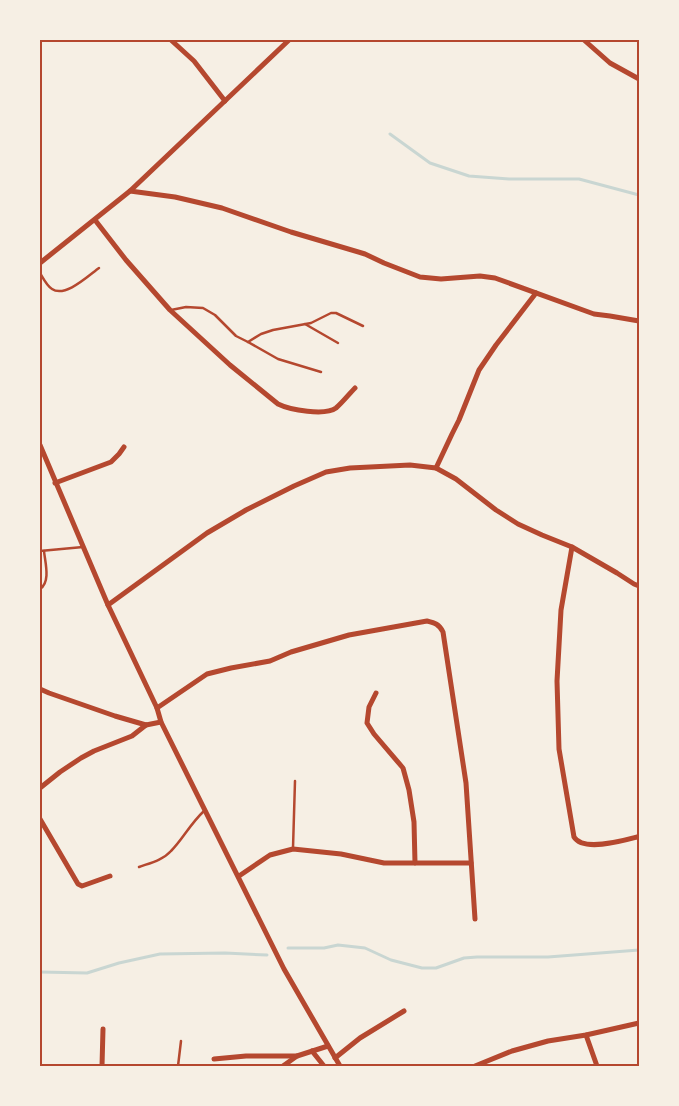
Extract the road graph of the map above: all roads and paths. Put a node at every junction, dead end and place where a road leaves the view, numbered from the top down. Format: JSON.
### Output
{"nodes":[{"id":1,"x":171,"y":40,"type":"edge"},
{"id":2,"x":289,"y":40,"type":"edge"},
{"id":3,"x":584,"y":40,"type":"edge"},
{"id":4,"x":639,"y":79,"type":"edge"},
{"id":5,"x":225,"y":101,"type":"junction"},
{"id":6,"x":130,"y":191,"type":"junction"},
{"id":7,"x":95,"y":220,"type":"junction"},
{"id":8,"x":40,"y":263,"type":"edge"},
{"id":9,"x":98,"y":268,"type":"dead end"},
{"id":10,"x":40,"y":273,"type":"edge"},
{"id":11,"x":536,"y":293,"type":"junction"},
{"id":12,"x":170,"y":310,"type":"junction"},
{"id":13,"x":639,"y":322,"type":"edge"},
{"id":14,"x":305,"y":324,"type":"junction"},
{"id":15,"x":363,"y":326,"type":"dead end"},
{"id":16,"x":248,"y":342,"type":"junction"},
{"id":17,"x":338,"y":343,"type":"dead end"},
{"id":18,"x":321,"y":372,"type":"dead end"},
{"id":19,"x":356,"y":388,"type":"dead end"},
{"id":20,"x":40,"y":445,"type":"edge"},
{"id":21,"x":124,"y":447,"type":"dead end"},
{"id":22,"x":436,"y":468,"type":"junction"},
{"id":23,"x":56,"y":483,"type":"junction"},
{"id":24,"x":83,"y":547,"type":"junction"},
{"id":25,"x":572,"y":547,"type":"junction"},
{"id":26,"x":40,"y":551,"type":"edge"},
{"id":27,"x":44,"y":552,"type":"junction"},
{"id":28,"x":639,"y":586,"type":"edge"},
{"id":29,"x":40,"y":589,"type":"edge"},
{"id":30,"x":108,"y":605,"type":"junction"},
{"id":31,"x":40,"y":689,"type":"edge"},
{"id":32,"x":376,"y":693,"type":"dead end"},
{"id":33,"x":156,"y":708,"type":"junction"},
{"id":34,"x":161,"y":722,"type":"junction"},
{"id":35,"x":146,"y":725,"type":"junction"},
{"id":36,"x":295,"y":781,"type":"dead end"},
{"id":37,"x":40,"y":788,"type":"edge"},
{"id":38,"x":206,"y":810,"type":"junction"},
{"id":39,"x":40,"y":819,"type":"edge"},
{"id":40,"x":637,"y":838,"type":"dead end"},
{"id":41,"x":293,"y":849,"type":"junction"},
{"id":42,"x":416,"y":863,"type":"junction"},
{"id":43,"x":471,"y":863,"type":"junction"},
{"id":44,"x":139,"y":867,"type":"dead end"},
{"id":45,"x":110,"y":876,"type":"dead end"},
{"id":46,"x":239,"y":876,"type":"junction"},
{"id":47,"x":475,"y":919,"type":"dead end"},
{"id":48,"x":404,"y":1011,"type":"dead end"},
{"id":49,"x":639,"y":1023,"type":"edge"},
{"id":50,"x":103,"y":1029,"type":"dead end"},
{"id":51,"x":586,"y":1035,"type":"junction"},
{"id":52,"x":180,"y":1041,"type":"dead end"},
{"id":53,"x":328,"y":1046,"type":"junction"},
{"id":54,"x":312,"y":1051,"type":"junction"},
{"id":55,"x":297,"y":1056,"type":"junction"},
{"id":56,"x":335,"y":1058,"type":"junction"},
{"id":57,"x":214,"y":1059,"type":"dead end"},
{"id":58,"x":102,"y":1066,"type":"edge"},
{"id":59,"x":178,"y":1066,"type":"edge"},
{"id":60,"x":284,"y":1066,"type":"edge"},
{"id":61,"x":324,"y":1066,"type":"edge"},
{"id":62,"x":340,"y":1066,"type":"edge"},
{"id":63,"x":475,"y":1066,"type":"edge"},
{"id":64,"x":597,"y":1066,"type":"edge"}],
"edges":[{"from":1,"to":5,"type":"street"},
{"from":2,"to":5,"type":"street"},
{"from":3,"to":4,"type":"street"},
{"from":5,"to":6,"type":"street"},
{"from":6,"to":7,"type":"street"},
{"from":6,"to":11,"type":"street"},
{"from":7,"to":8,"type":"street"},
{"from":7,"to":12,"type":"street"},
{"from":9,"to":10,"type":"lane"},
{"from":11,"to":13,"type":"street"},
{"from":11,"to":22,"type":"street"},
{"from":12,"to":16,"type":"lane"},
{"from":12,"to":19,"type":"street"},
{"from":14,"to":15,"type":"lane"},
{"from":14,"to":16,"type":"lane"},
{"from":14,"to":17,"type":"lane"},
{"from":16,"to":18,"type":"lane"},
{"from":20,"to":23,"type":"street"},
{"from":21,"to":23,"type":"street"},
{"from":22,"to":25,"type":"street"},
{"from":22,"to":30,"type":"street"},
{"from":23,"to":24,"type":"street"},
{"from":24,"to":27,"type":"lane"},
{"from":24,"to":30,"type":"street"},
{"from":25,"to":28,"type":"street"},
{"from":25,"to":40,"type":"street"},
{"from":26,"to":27,"type":"lane"},
{"from":27,"to":29,"type":"lane"},
{"from":30,"to":33,"type":"street"},
{"from":31,"to":35,"type":"street"},
{"from":32,"to":42,"type":"street"},
{"from":33,"to":34,"type":"street"},
{"from":33,"to":43,"type":"street"},
{"from":34,"to":35,"type":"street"},
{"from":34,"to":38,"type":"street"},
{"from":35,"to":37,"type":"street"},
{"from":36,"to":41,"type":"lane"},
{"from":38,"to":44,"type":"lane"},
{"from":38,"to":46,"type":"street"},
{"from":39,"to":45,"type":"street"},
{"from":41,"to":42,"type":"street"},
{"from":41,"to":46,"type":"street"},
{"from":42,"to":43,"type":"street"},
{"from":43,"to":47,"type":"street"},
{"from":46,"to":53,"type":"street"},
{"from":48,"to":56,"type":"street"},
{"from":49,"to":51,"type":"street"},
{"from":50,"to":58,"type":"street"},
{"from":51,"to":63,"type":"street"},
{"from":51,"to":64,"type":"street"},
{"from":52,"to":59,"type":"lane"},
{"from":53,"to":54,"type":"street"},
{"from":53,"to":56,"type":"street"},
{"from":54,"to":55,"type":"street"},
{"from":54,"to":61,"type":"street"},
{"from":55,"to":57,"type":"street"},
{"from":55,"to":60,"type":"street"},
{"from":56,"to":62,"type":"street"}]}
